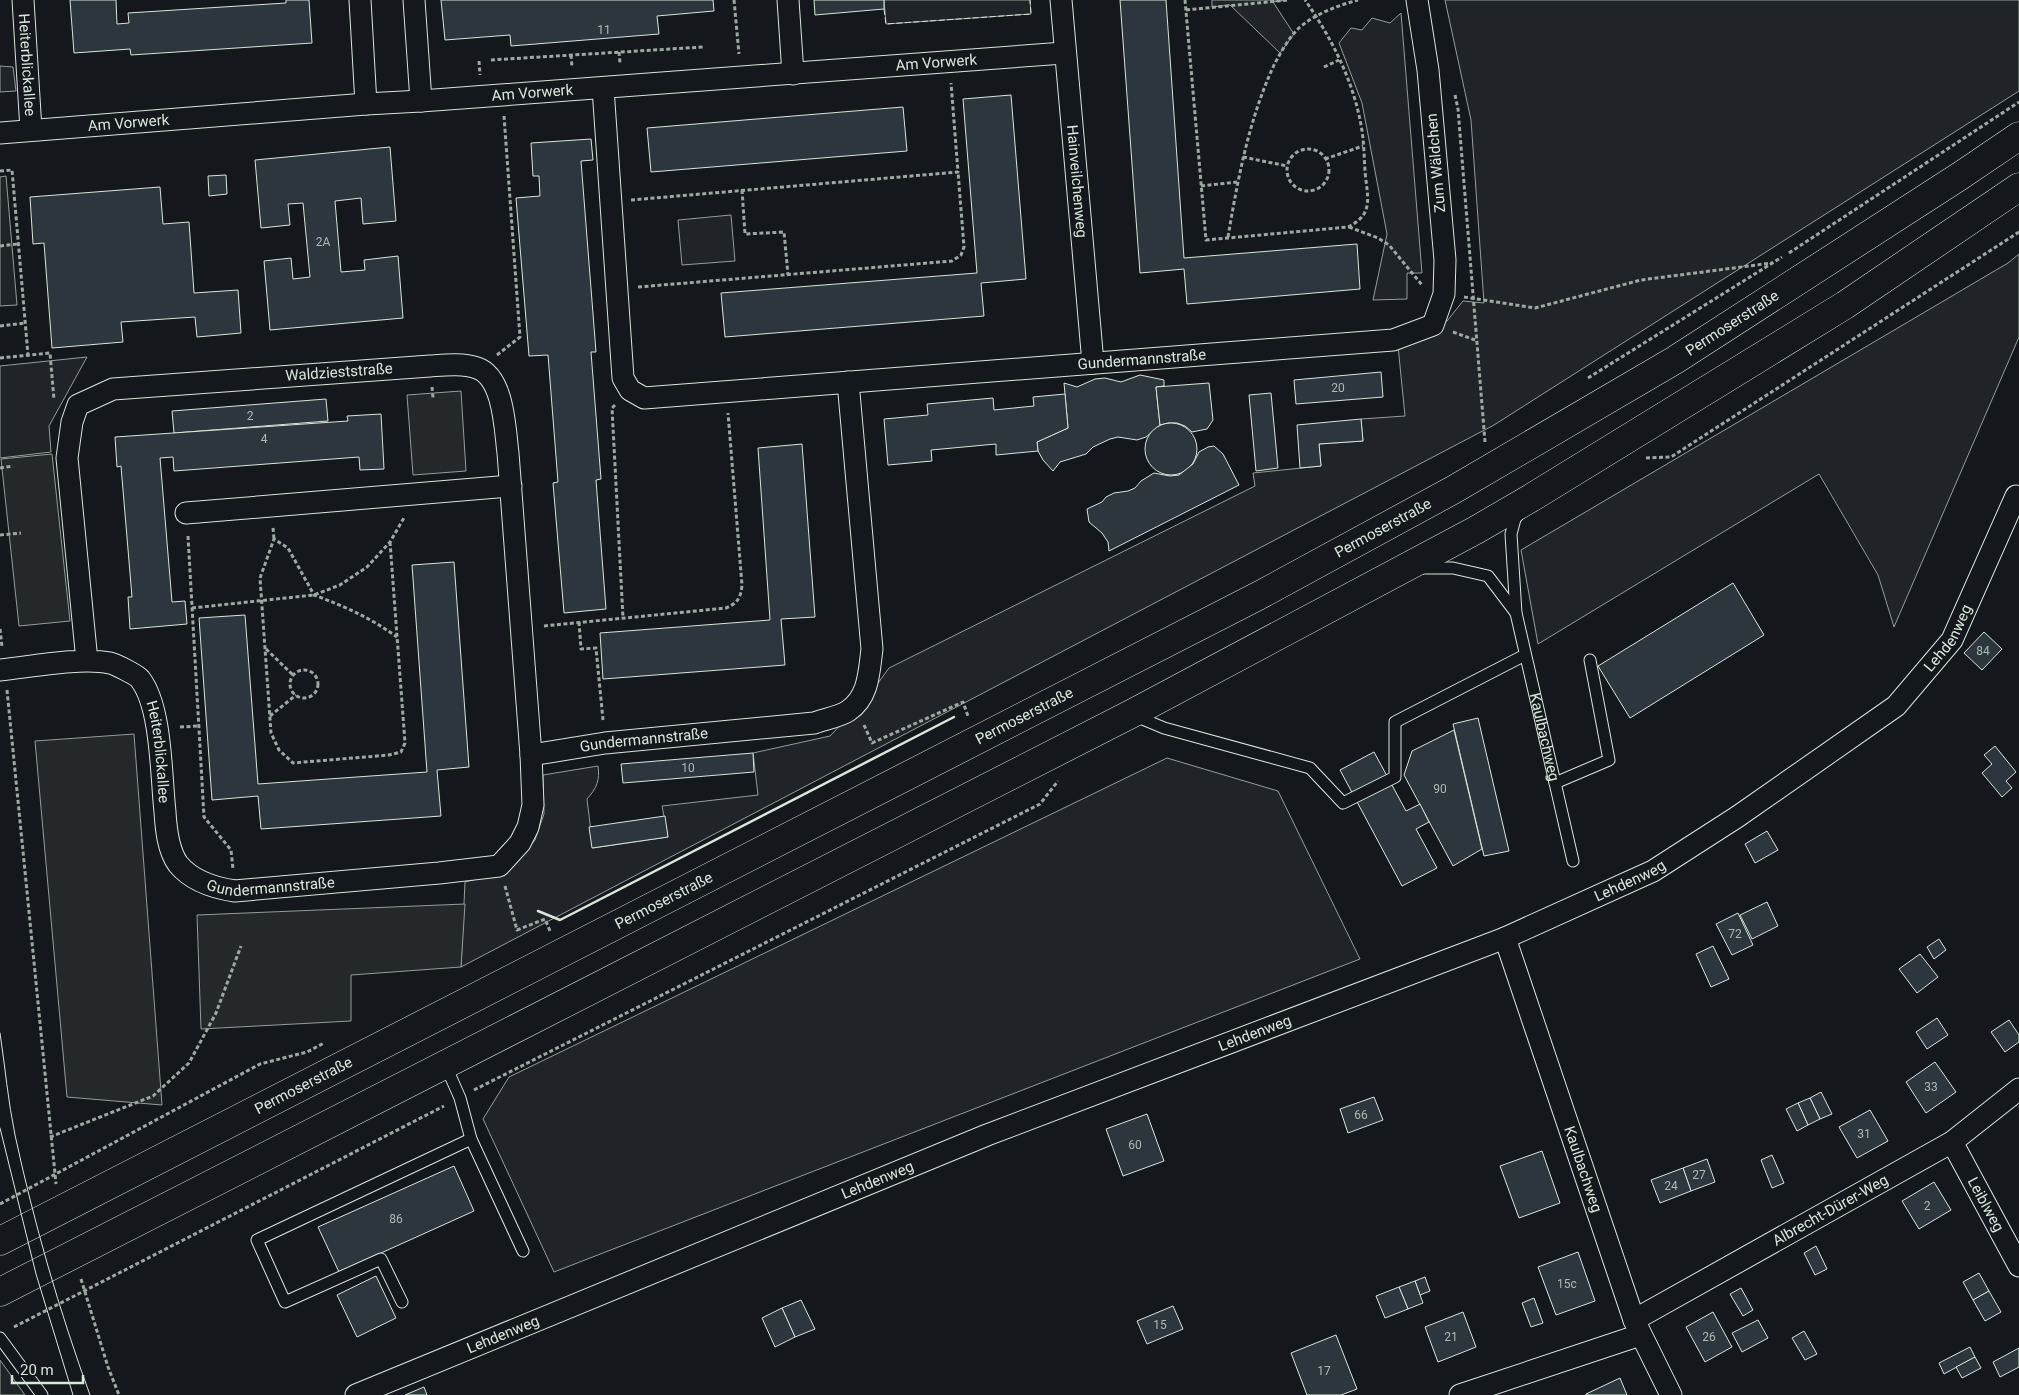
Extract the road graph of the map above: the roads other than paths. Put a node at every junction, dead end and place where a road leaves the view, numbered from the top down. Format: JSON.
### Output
{"nodes":[{"id":1,"x":23,"y":0,"type":"edge"},
{"id":2,"x":360,"y":0,"type":"edge"},
{"id":3,"x":414,"y":0,"type":"edge"},
{"id":4,"x":788,"y":0,"type":"edge"},
{"id":5,"x":1061,"y":0,"type":"edge"},
{"id":6,"x":1417,"y":0,"type":"edge"},
{"id":7,"x":1064,"y":54,"type":"junction"},
{"id":8,"x":793,"y":74,"type":"junction"},
{"id":9,"x":603,"y":88,"type":"junction"},
{"id":10,"x":421,"y":101,"type":"junction"},
{"id":11,"x":366,"y":104,"type":"junction"},
{"id":12,"x":31,"y":130,"type":"junction"},
{"id":13,"x":0,"y":133,"type":"edge"},
{"id":14,"x":2019,"y":136,"type":"edge"},
{"id":15,"x":2019,"y":187,"type":"edge"},
{"id":16,"x":1439,"y":308,"type":"joint"},
{"id":17,"x":1094,"y":363,"type":"junction"},
{"id":18,"x":848,"y":382,"type":"junction"},
{"id":19,"x":511,"y":486,"type":"junction"},
{"id":20,"x":2016,"y":496,"type":"dead end"},
{"id":21,"x":1531,"y":498,"type":"junction"},
{"id":22,"x":186,"y":513,"type":"road end"},
{"id":23,"x":1403,"y":570,"type":"junction"},
{"id":24,"x":1516,"y":613,"type":"junction"},
{"id":25,"x":1525,"y":655,"type":"junction"},
{"id":26,"x":1590,"y":660,"type":"dead end"},
{"id":27,"x":87,"y":661,"type":"junction"},
{"id":28,"x":3,"y":678,"type":"edge"},
{"id":29,"x":1131,"y":714,"type":"junction"},
{"id":30,"x":531,"y":754,"type":"junction"},
{"id":31,"x":1555,"y":783,"type":"junction"},
{"id":32,"x":1573,"y":862,"type":"dead end"},
{"id":33,"x":193,"y":878,"type":"joint"},
{"id":34,"x":1506,"y":938,"type":"junction"},
{"id":35,"x":446,"y":1064,"type":"junction"},
{"id":36,"x":2019,"y":1089,"type":"edge"},
{"id":37,"x":471,"y":1139,"type":"junction"},
{"id":38,"x":1952,"y":1142,"type":"junction"},
{"id":39,"x":0,"y":1241,"type":"edge"},
{"id":40,"x":523,"y":1251,"type":"dead end"},
{"id":41,"x":2019,"y":1266,"type":"edge"},
{"id":42,"x":0,"y":1292,"type":"edge"},
{"id":43,"x":402,"y":1302,"type":"dead end"},
{"id":44,"x":1637,"y":1328,"type":"junction"},
{"id":45,"x":4,"y":1334,"type":"edge"},
{"id":46,"x":42,"y":1395,"type":"edge"},
{"id":47,"x":356,"y":1395,"type":"edge"},
{"id":48,"x":1460,"y":1395,"type":"edge"},
{"id":49,"x":1671,"y":1395,"type":"edge"}],
"edges":[{"from":1,"to":12,"type":"street","name":"Heiterblickallee"},
{"from":2,"to":11,"type":"street"},
{"from":3,"to":10,"type":"street"},
{"from":4,"to":8,"type":"street"},
{"from":5,"to":7,"type":"street","name":"Hainveilchenweg"},
{"from":6,"to":16,"type":"street","name":"Zum Wäldchen"},
{"from":7,"to":8,"type":"street","name":"Am Vorwerk"},
{"from":7,"to":17,"type":"street","name":"Hainveilchenweg"},
{"from":8,"to":9,"type":"street","name":"Am Vorwerk"},
{"from":9,"to":10,"type":"street","name":"Am Vorwerk"},
{"from":9,"to":18,"type":"street","name":"Gundermannstraße"},
{"from":10,"to":11,"type":"street","name":"Am Vorwerk"},
{"from":11,"to":12,"type":"street","name":"Am Vorwerk"},
{"from":12,"to":13,"type":"street","name":"Am Vorwerk"},
{"from":14,"to":39,"type":"main road","name":"Permoserstraße"},
{"from":15,"to":21,"type":"main road"},
{"from":16,"to":17,"type":"street","name":"Gundermannstraße"},
{"from":17,"to":18,"type":"street","name":"Gundermannstraße"},
{"from":18,"to":30,"type":"street","name":"Gundermannstraße"},
{"from":19,"to":22,"type":"street"},
{"from":19,"to":27,"type":"street","name":"Waldzieststraße"},
{"from":19,"to":30,"type":"street"},
{"from":20,"to":34,"type":"street","name":"Lehdenweg"},
{"from":21,"to":23,"type":"main road"},
{"from":21,"to":24,"type":"lane","name":"Kaulbachweg"},
{"from":23,"to":24,"type":"lane","name":"Kaulbachweg"},
{"from":23,"to":29,"type":"main road"},
{"from":24,"to":25,"type":"lane","name":"Kaulbachweg"},
{"from":25,"to":29,"type":"lane"},
{"from":25,"to":31,"type":"lane","name":"Kaulbachweg"},
{"from":26,"to":31,"type":"lane"},
{"from":27,"to":28,"type":"street","name":"Heiterblickallee"},
{"from":27,"to":33,"type":"street","name":"Heiterblickallee"},
{"from":29,"to":35,"type":"main road"},
{"from":30,"to":33,"type":"street","name":"Gundermannstraße"},
{"from":31,"to":32,"type":"lane","name":"Kaulbachweg"},
{"from":34,"to":44,"type":"street","name":"Kaulbachweg"},
{"from":34,"to":47,"type":"street","name":"Lehdenweg"},
{"from":35,"to":37,"type":"lane"},
{"from":35,"to":42,"type":"main road"},
{"from":36,"to":38,"type":"street","name":"Albrecht-Dürer-Weg"},
{"from":37,"to":40,"type":"lane"},
{"from":37,"to":43,"type":"lane"},
{"from":38,"to":41,"type":"street","name":"Leiblweg"},
{"from":38,"to":44,"type":"street","name":"Albrecht-Dürer-Weg"},
{"from":44,"to":48,"type":"street","name":"Albrecht-Dürer-Weg"},
{"from":44,"to":49,"type":"street","name":"Kaulbachweg"},
{"from":45,"to":46,"type":"lane"}]}
